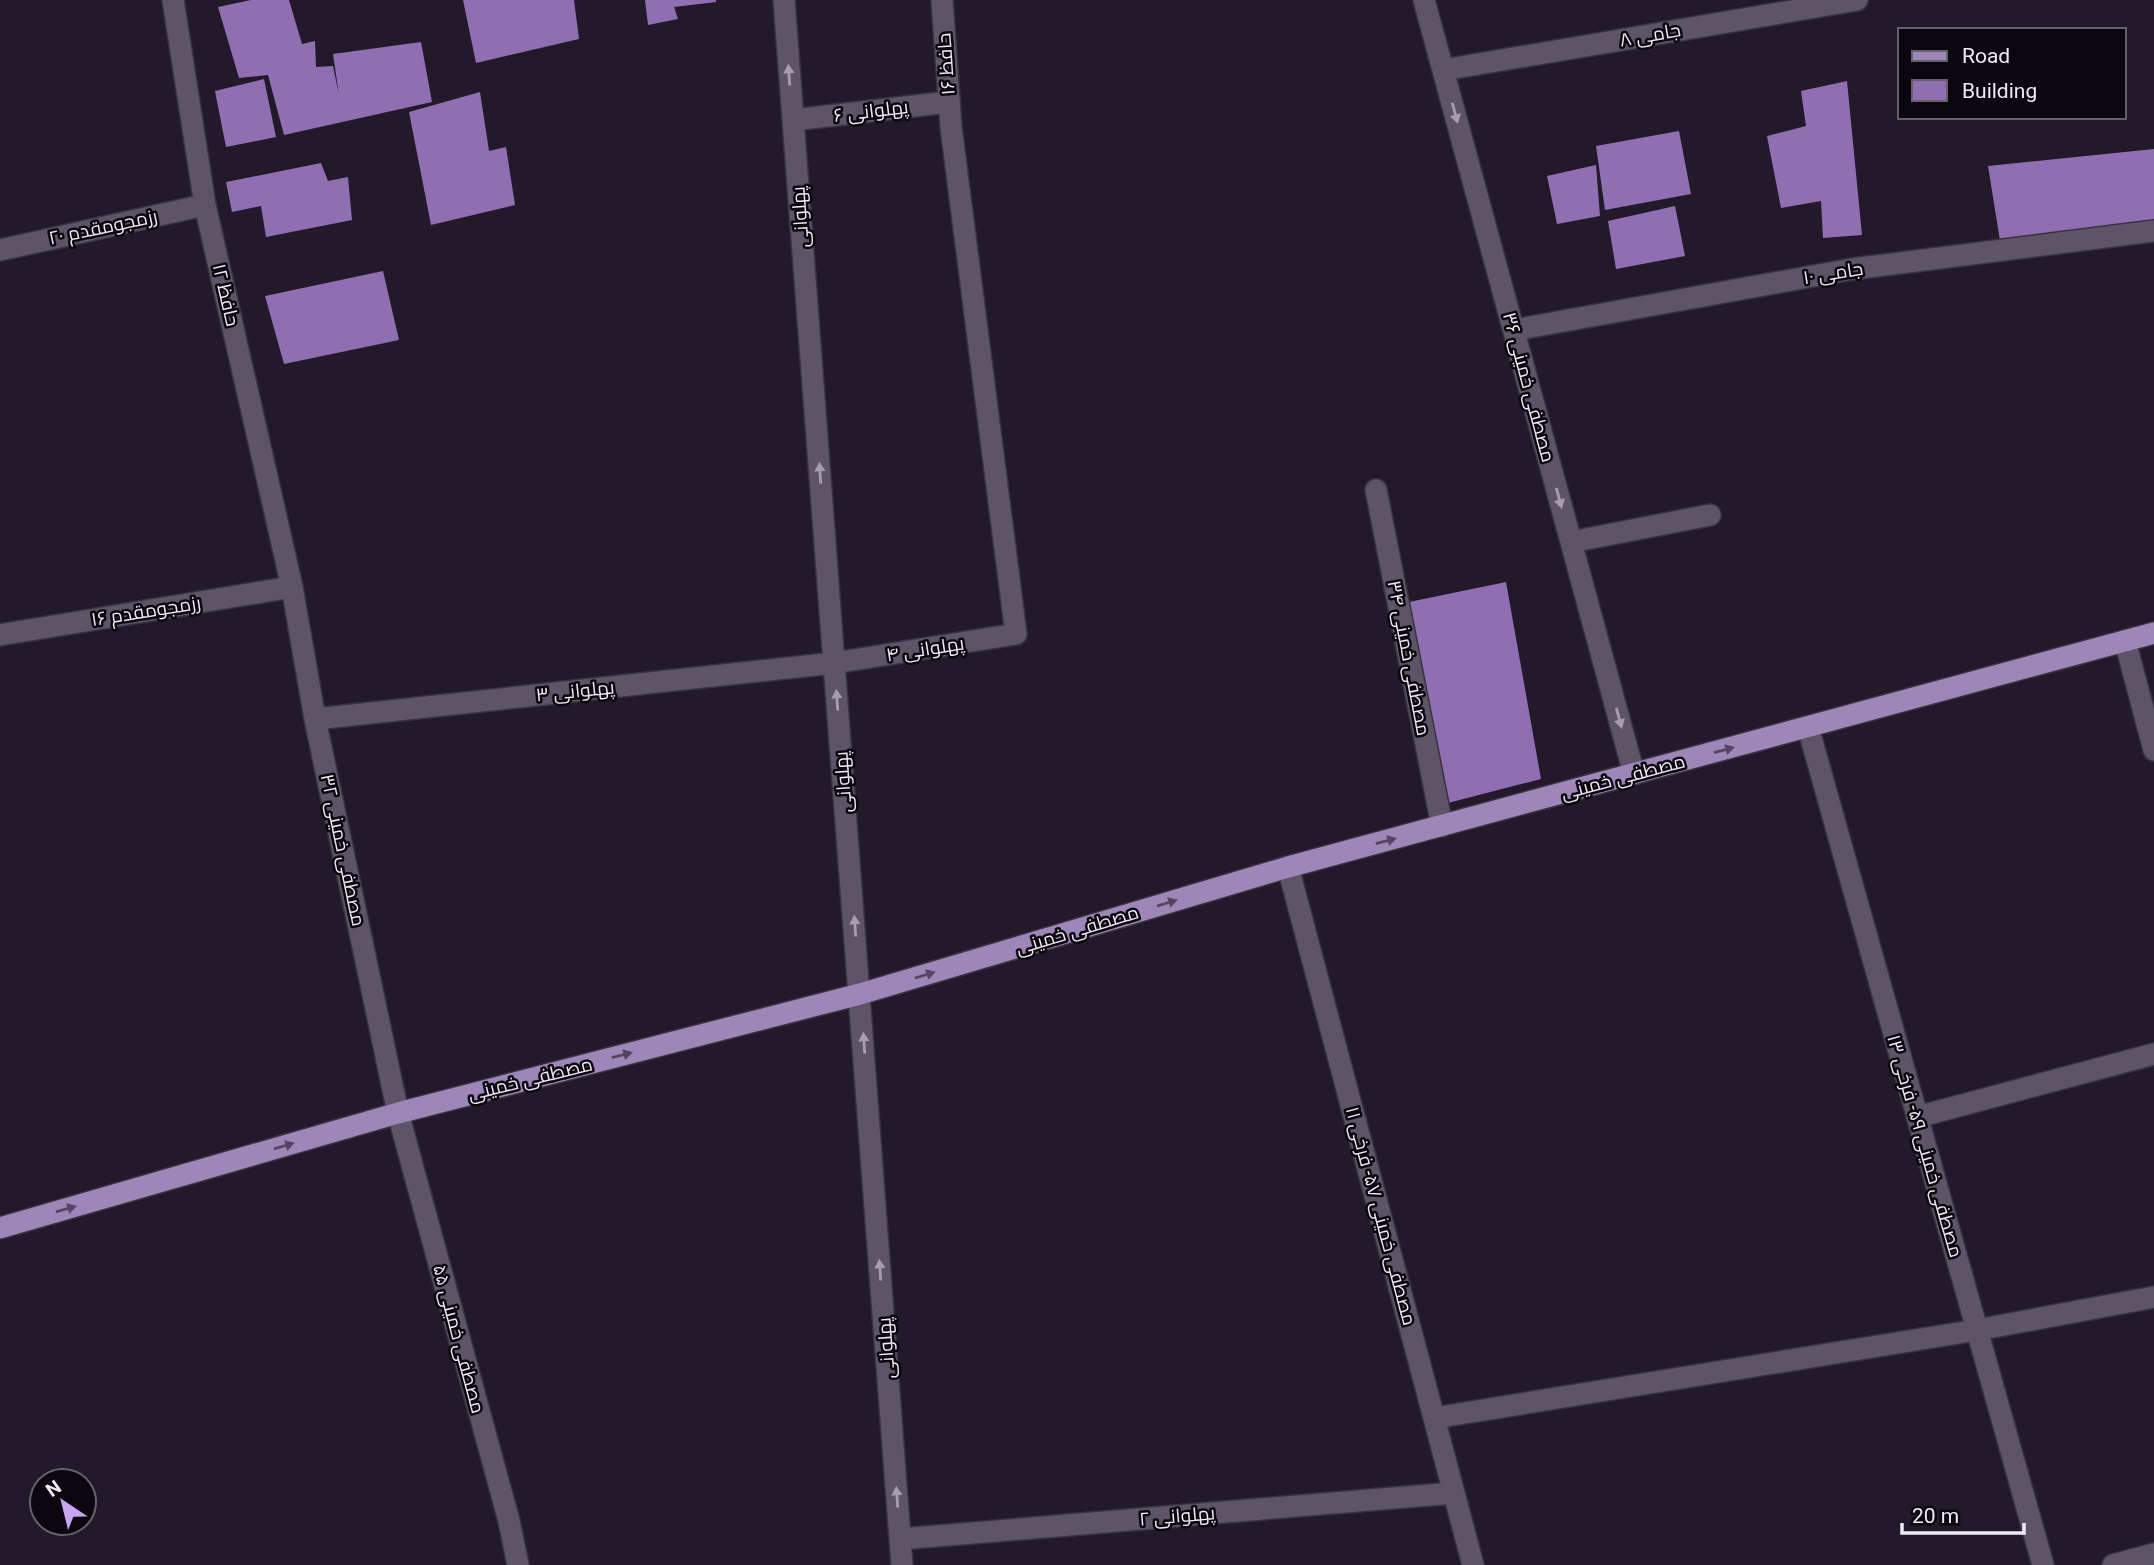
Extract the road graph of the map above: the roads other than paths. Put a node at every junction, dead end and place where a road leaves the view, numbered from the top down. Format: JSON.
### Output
{"nodes":[{"id":1,"x":173,"y":0,"type":"edge"},
{"id":2,"x":784,"y":0,"type":"edge"},
{"id":3,"x":942,"y":0,"type":"edge"},
{"id":4,"x":1424,"y":0,"type":"edge"},
{"id":5,"x":1857,"y":0,"type":"edge"},
{"id":6,"x":1443,"y":69,"type":"junction"},
{"id":7,"x":949,"y":102,"type":"junction"},
{"id":8,"x":793,"y":120,"type":"junction"},
{"id":9,"x":205,"y":205,"type":"junction"},
{"id":10,"x":2154,"y":231,"type":"edge"},
{"id":11,"x":0,"y":250,"type":"edge"},
{"id":12,"x":1514,"y":330,"type":"junction"},
{"id":13,"x":1376,"y":490,"type":"dead end"},
{"id":14,"x":1710,"y":515,"type":"dead end"},
{"id":15,"x":1571,"y":541,"type":"junction"},
{"id":16,"x":292,"y":587,"type":"junction"},
{"id":17,"x":2154,"y":633,"type":"edge"},
{"id":18,"x":1016,"y":634,"type":"joint"},
{"id":19,"x":0,"y":635,"type":"edge"},
{"id":20,"x":2125,"y":641,"type":"junction"},
{"id":21,"x":834,"y":663,"type":"junction"},
{"id":22,"x":315,"y":719,"type":"junction"},
{"id":23,"x":1808,"y":727,"type":"junction"},
{"id":24,"x":2154,"y":750,"type":"edge"},
{"id":25,"x":1634,"y":774,"type":"junction"},
{"id":26,"x":1442,"y":826,"type":"junction"},
{"id":27,"x":1288,"y":867,"type":"junction"},
{"id":28,"x":860,"y":994,"type":"junction"},
{"id":29,"x":2154,"y":1054,"type":"edge"},
{"id":30,"x":398,"y":1113,"type":"junction"},
{"id":31,"x":1917,"y":1117,"type":"junction"},
{"id":32,"x":0,"y":1228,"type":"edge"},
{"id":33,"x":2154,"y":1297,"type":"edge"},
{"id":34,"x":1977,"y":1330,"type":"junction"},
{"id":35,"x":1434,"y":1418,"type":"junction"},
{"id":36,"x":1454,"y":1493,"type":"junction"},
{"id":37,"x":900,"y":1539,"type":"junction"},
{"id":38,"x":2154,"y":1554,"type":"edge"},
{"id":39,"x":517,"y":1565,"type":"edge"},
{"id":40,"x":902,"y":1565,"type":"edge"},
{"id":41,"x":1473,"y":1565,"type":"edge"},
{"id":42,"x":2043,"y":1565,"type":"edge"},
{"id":43,"x":2113,"y":1565,"type":"edge"}],
"edges":[{"from":1,"to":9,"type":"street","name":"حافظ ۱۲"},
{"from":8,"to":2,"type":"street","name":"پهلوانی","one_way":true},
{"from":3,"to":7,"type":"street","name":"حافظ ۱۶"},
{"from":4,"to":6,"type":"street","name":"مصطفی خمینی ۳۶"},
{"from":5,"to":6,"type":"street","name":"جامی ۸"},
{"from":6,"to":12,"type":"street","name":"مصطفی خمینی ۳۶","one_way":true},
{"from":7,"to":8,"type":"street","name":"پهلوانی ۶"},
{"from":7,"to":18,"type":"street","name":"حافظ ۱۶"},
{"from":21,"to":8,"type":"street","name":"پهلوانی","one_way":true},
{"from":9,"to":11,"type":"street","name":"رزمجومقدم ۲۰"},
{"from":9,"to":16,"type":"street","name":"حافظ ۱۲"},
{"from":10,"to":12,"type":"street","name":"جامی ۱۰"},
{"from":12,"to":15,"type":"street","name":"مصطفی خمینی ۳۶","one_way":true},
{"from":13,"to":26,"type":"street","name":"مصطفی خمینی ۳۴"},
{"from":14,"to":15,"type":"street"},
{"from":15,"to":25,"type":"street","name":"مصطفی خمینی ۳۶","one_way":true},
{"from":16,"to":19,"type":"street","name":"رزمجومقدم ۱۶"},
{"from":16,"to":22,"type":"street","name":"مصطفی خمینی ۳۲"},
{"from":17,"to":20,"type":"main road","name":"مصطفی خمینی"},
{"from":18,"to":21,"type":"street","name":"پهلوانی ۴"},
{"from":20,"to":23,"type":"main road","name":"مصطفی خمینی"},
{"from":20,"to":24,"type":"street"},
{"from":21,"to":22,"type":"street","name":"پهلوانی ۳"},
{"from":28,"to":21,"type":"street","name":"پهلوانی","one_way":true},
{"from":22,"to":30,"type":"street","name":"مصطفی خمینی ۳۲"},
{"from":25,"to":23,"type":"main road","name":"مصطفی خمینی","one_way":true},
{"from":23,"to":31,"type":"street","name":"مصطفی خمینی ۵۹- فرخی ۱۳"},
{"from":25,"to":26,"type":"main road","name":"مصطفی خمینی"},
{"from":27,"to":26,"type":"main road","name":"مصطفی خمینی","one_way":true},
{"from":28,"to":27,"type":"main road","name":"مصطفی خمینی","one_way":true},
{"from":27,"to":35,"type":"street","name":"مصطفی خمینی ۵۷- فرخی ۱۱"},
{"from":30,"to":28,"type":"main road","name":"مصطفی خمینی","one_way":true},
{"from":37,"to":28,"type":"street","name":"پهلوانی","one_way":true},
{"from":29,"to":31,"type":"street"},
{"from":32,"to":30,"type":"main road","name":"مصطفی خمینی","one_way":true},
{"from":30,"to":39,"type":"street","name":"مصطفی خمینی ۵۵"},
{"from":31,"to":34,"type":"street","name":"مصطفی خمینی ۵۹- فرخی ۱۳"},
{"from":33,"to":34,"type":"street"},
{"from":34,"to":35,"type":"street"},
{"from":34,"to":42,"type":"street","name":"مصطفی خمینی ۵۹- فرخی ۱۳"},
{"from":35,"to":36,"type":"street","name":"مصطفی خمینی ۵۷- فرخی ۱۱"},
{"from":36,"to":37,"type":"street","name":"پهلوانی ۲"},
{"from":36,"to":41,"type":"street","name":"مصطفی خمینی ۵۷- فرخی ۱۱"},
{"from":37,"to":40,"type":"street","name":"پهلوانی"},
{"from":38,"to":43,"type":"street"}]}
